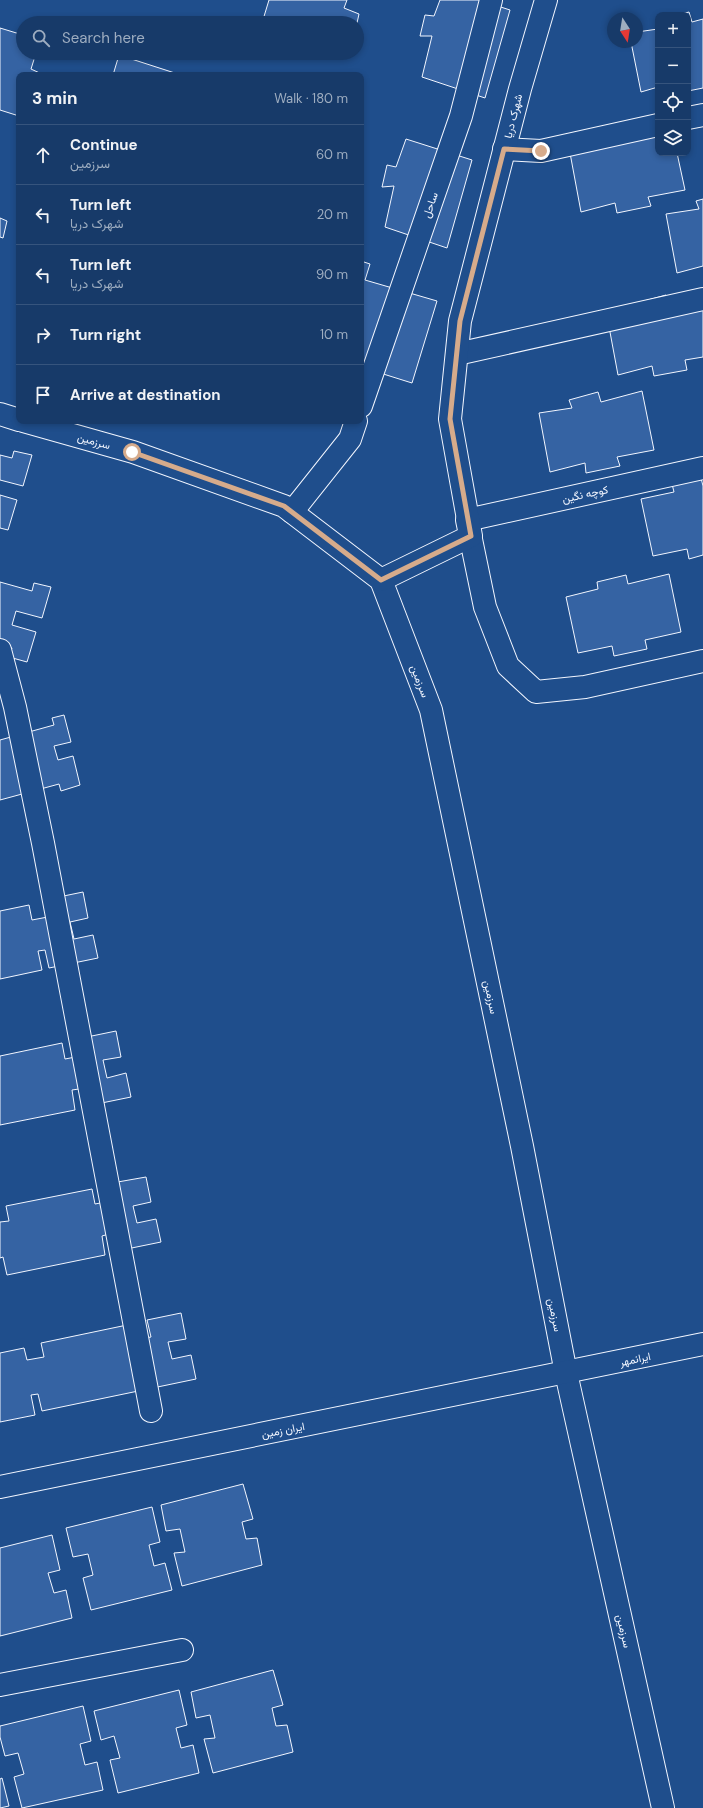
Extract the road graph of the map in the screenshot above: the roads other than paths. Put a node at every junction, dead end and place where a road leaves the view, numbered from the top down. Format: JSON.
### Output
{"nodes":[{"id":1,"x":491,"y":0,"type":"edge"},
{"id":2,"x":546,"y":0,"type":"edge"},
{"id":3,"x":703,"y":115,"type":"edge"},
{"id":4,"x":691,"y":117,"type":"edge"},
{"id":5,"x":655,"y":126,"type":"edge"},
{"id":6,"x":504,"y":149,"type":"junction"},
{"id":7,"x":703,"y":299,"type":"edge"},
{"id":8,"x":457,"y":354,"type":"junction"},
{"id":9,"x":364,"y":397,"type":"edge"},
{"id":10,"x":0,"y":414,"type":"edge"},
{"id":11,"x":16,"y":419,"type":"edge"},
{"id":12,"x":34,"y":424,"type":"edge"},
{"id":13,"x":355,"y":424,"type":"edge"},
{"id":14,"x":703,"y":468,"type":"edge"},
{"id":15,"x":292,"y":512,"type":"junction"},
{"id":16,"x":467,"y":520,"type":"junction"},
{"id":17,"x":381,"y":580,"type":"junction"},
{"id":18,"x":0,"y":650,"type":"edge"},
{"id":19,"x":703,"y":661,"type":"edge"},
{"id":20,"x":7,"y":709,"type":"edge"},
{"id":21,"x":703,"y":1344,"type":"edge"},
{"id":22,"x":566,"y":1374,"type":"junction"},
{"id":23,"x":151,"y":1411,"type":"dead end"},
{"id":24,"x":0,"y":1487,"type":"edge"},
{"id":25,"x":182,"y":1650,"type":"dead end"},
{"id":26,"x":0,"y":1685,"type":"edge"},
{"id":27,"x":663,"y":1808,"type":"edge"}],
"edges":[{"from":1,"to":9,"type":"street","name":"ساحل"},
{"from":2,"to":6,"type":"street","name":"شهرک دریا"},
{"from":3,"to":4,"type":"street"},
{"from":5,"to":6,"type":"street"},
{"from":6,"to":8,"type":"street","name":"شهرک دریا"},
{"from":7,"to":8,"type":"street"},
{"from":8,"to":16,"type":"street","name":"شهرک دریا"},
{"from":10,"to":11,"type":"street"},
{"from":12,"to":15,"type":"street","name":"سرزمین"},
{"from":13,"to":15,"type":"street"},
{"from":14,"to":16,"type":"street","name":"کوچه نگین"},
{"from":15,"to":17,"type":"street","name":"سرزمین"},
{"from":16,"to":17,"type":"street","name":"شهرک دریا"},
{"from":16,"to":19,"type":"street"},
{"from":17,"to":22,"type":"street","name":"سرزمین"},
{"from":18,"to":20,"type":"street"},
{"from":20,"to":23,"type":"street"},
{"from":21,"to":22,"type":"street","name":"ایرانمهر"},
{"from":22,"to":24,"type":"street","name":"ایران زمین"},
{"from":22,"to":27,"type":"street","name":"سرزمین"},
{"from":25,"to":26,"type":"street"}]}
